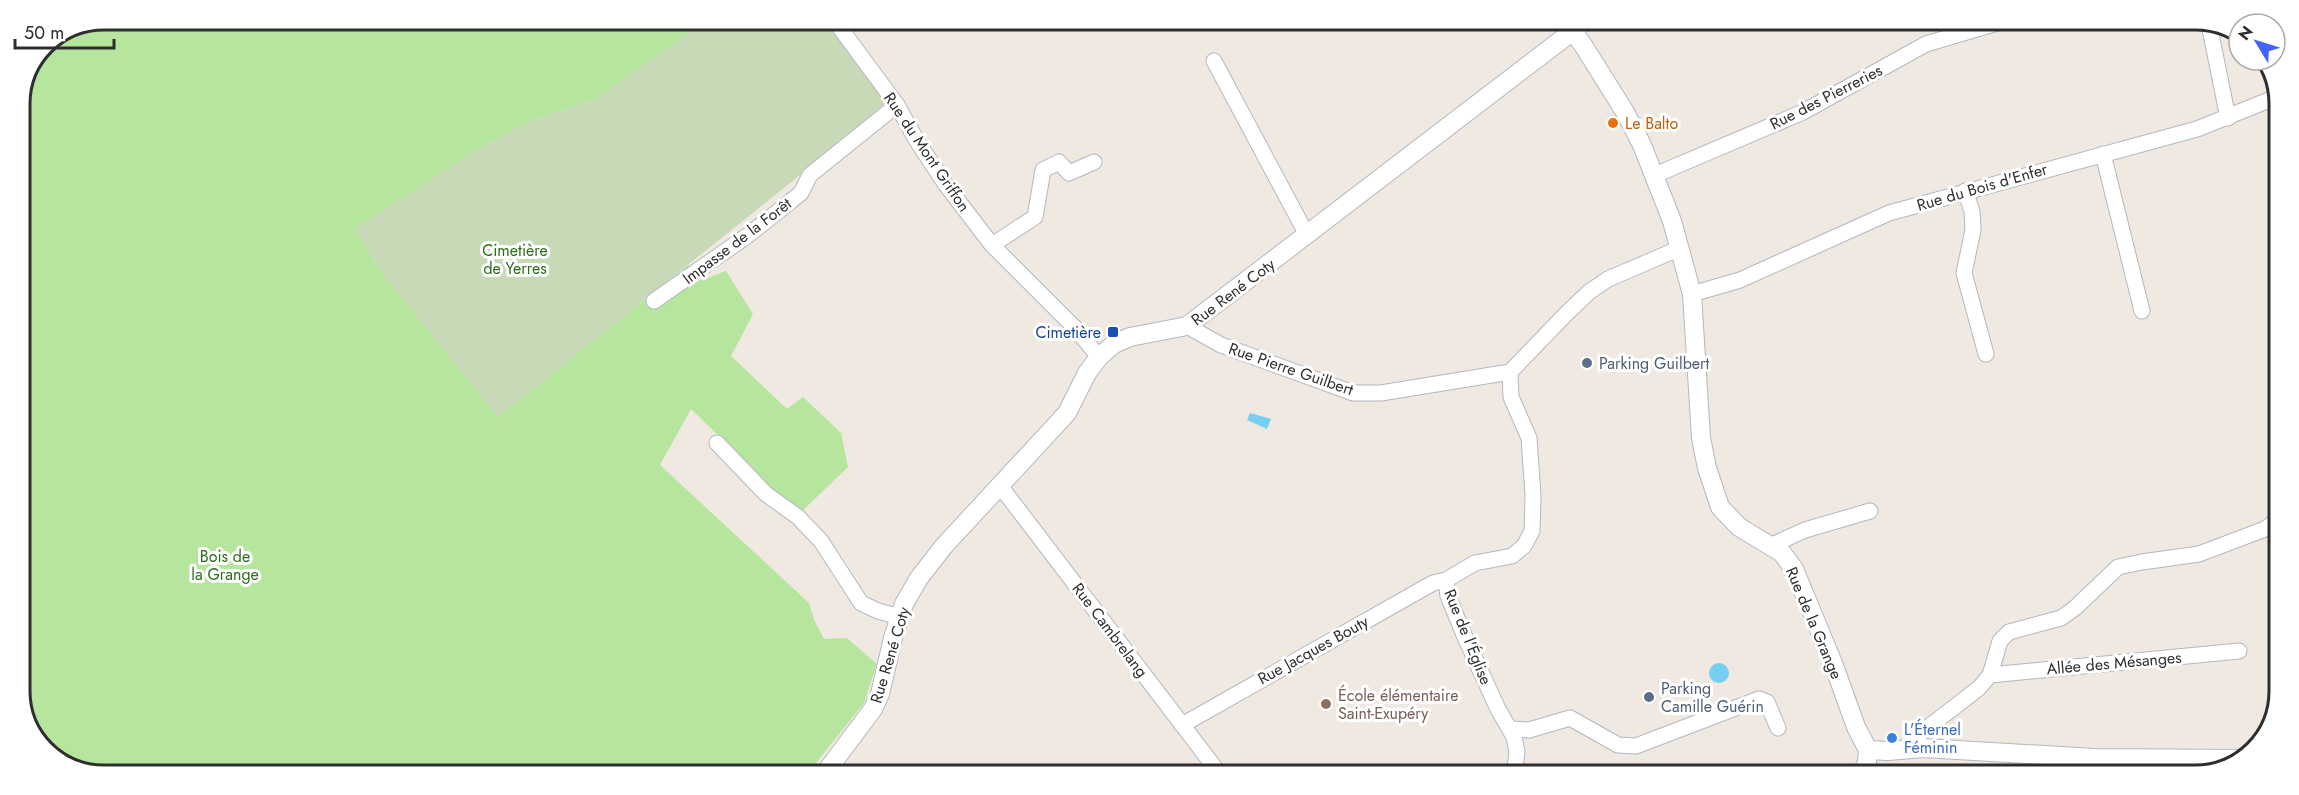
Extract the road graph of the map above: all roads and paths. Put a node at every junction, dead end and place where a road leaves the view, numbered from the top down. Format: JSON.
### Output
{"nodes":[{"id":1,"x":842,"y":30,"type":"edge"},
{"id":2,"x":1568,"y":30,"type":"edge"},
{"id":3,"x":1577,"y":30,"type":"edge"},
{"id":4,"x":1974,"y":30,"type":"edge"},
{"id":5,"x":2210,"y":31,"type":"edge"},
{"id":6,"x":1214,"y":61,"type":"dead end"},
{"id":7,"x":2269,"y":100,"type":"edge"},
{"id":8,"x":897,"y":105,"type":"junction"},
{"id":9,"x":2228,"y":118,"type":"junction"},
{"id":10,"x":2103,"y":154,"type":"junction"},
{"id":11,"x":1094,"y":162,"type":"dead end"},
{"id":12,"x":1655,"y":175,"type":"junction"},
{"id":13,"x":1965,"y":191,"type":"junction"},
{"id":14,"x":1307,"y":235,"type":"junction"},
{"id":15,"x":992,"y":245,"type":"junction"},
{"id":16,"x":1678,"y":249,"type":"junction"},
{"id":17,"x":1692,"y":294,"type":"junction"},
{"id":18,"x":654,"y":301,"type":"dead end"},
{"id":19,"x":2142,"y":311,"type":"dead end"},
{"id":20,"x":1187,"y":326,"type":"junction"},
{"id":21,"x":1986,"y":354,"type":"dead end"},
{"id":22,"x":1099,"y":357,"type":"junction"},
{"id":23,"x":1510,"y":372,"type":"junction"},
{"id":24,"x":717,"y":443,"type":"dead end"},
{"id":25,"x":1001,"y":487,"type":"junction"},
{"id":26,"x":1870,"y":511,"type":"dead end"},
{"id":27,"x":2269,"y":526,"type":"edge"},
{"id":28,"x":1770,"y":546,"type":"junction"},
{"id":29,"x":1446,"y":580,"type":"junction"},
{"id":30,"x":900,"y":617,"type":"junction"},
{"id":31,"x":2239,"y":651,"type":"dead end"},
{"id":32,"x":1990,"y":675,"type":"junction"},
{"id":33,"x":1182,"y":725,"type":"junction"},
{"id":34,"x":1778,"y":728,"type":"dead end"},
{"id":35,"x":1510,"y":729,"type":"junction"},
{"id":36,"x":1909,"y":749,"type":"junction"},
{"id":37,"x":1868,"y":750,"type":"junction"},
{"id":38,"x":2221,"y":760,"type":"edge"},
{"id":39,"x":831,"y":765,"type":"edge"},
{"id":40,"x":1212,"y":765,"type":"edge"},
{"id":41,"x":1515,"y":765,"type":"edge"},
{"id":42,"x":1864,"y":765,"type":"edge"},
{"id":43,"x":1875,"y":765,"type":"edge"},
{"id":44,"x":2086,"y":765,"type":"edge"},
{"id":45,"x":2118,"y":765,"type":"edge"}],
"edges":[{"from":1,"to":8,"type":"street","name":"Rue du Mont Griffon"},
{"from":2,"to":14,"type":"street","name":"Rue René Coty"},
{"from":3,"to":12,"type":"street","name":"Rue de la Grange"},
{"from":4,"to":12,"type":"street","name":"Rue des Pierreries"},
{"from":5,"to":9,"type":"street"},
{"from":6,"to":14,"type":"street"},
{"from":7,"to":9,"type":"street","name":"Rue du Bois d'Enfer"},
{"from":8,"to":15,"type":"street","name":"Rue du Mont Griffon"},
{"from":8,"to":18,"type":"street","name":"Impasse de la Forêt"},
{"from":9,"to":10,"type":"street","name":"Rue du Bois d'Enfer"},
{"from":10,"to":13,"type":"street","name":"Rue du Bois d'Enfer"},
{"from":10,"to":19,"type":"street"},
{"from":11,"to":15,"type":"street"},
{"from":12,"to":16,"type":"street","name":"Rue de la Grange"},
{"from":13,"to":17,"type":"street","name":"Rue du Bois d'Enfer"},
{"from":13,"to":21,"type":"street"},
{"from":14,"to":20,"type":"street","name":"Rue René Coty"},
{"from":15,"to":22,"type":"street","name":"Rue du Mont Griffon"},
{"from":16,"to":17,"type":"street","name":"Rue de la Grange"},
{"from":16,"to":23,"type":"street"},
{"from":17,"to":28,"type":"street","name":"Rue de la Grange"},
{"from":20,"to":22,"type":"street","name":"Rue René Coty"},
{"from":20,"to":23,"type":"street","name":"Rue Pierre Guilbert"},
{"from":22,"to":25,"type":"street","name":"Rue René Coty"},
{"from":23,"to":29,"type":"street","name":"Rue de l'Église"},
{"from":24,"to":30,"type":"street"},
{"from":25,"to":30,"type":"street","name":"Rue René Coty"},
{"from":25,"to":33,"type":"street","name":"Rue Cambrelang"},
{"from":26,"to":28,"type":"street"},
{"from":27,"to":32,"type":"street"},
{"from":28,"to":37,"type":"street","name":"Rue de la Grange"},
{"from":29,"to":33,"type":"street","name":"Rue Jacques Bouty"},
{"from":29,"to":35,"type":"street","name":"Rue de l'Église"},
{"from":30,"to":39,"type":"street","name":"Rue René Coty"},
{"from":31,"to":32,"type":"street","name":"Allée des Mésanges"},
{"from":32,"to":36,"type":"street"},
{"from":33,"to":40,"type":"street","name":"Rue Cambrelang"},
{"from":34,"to":35,"type":"street"},
{"from":35,"to":41,"type":"street","name":"Rue de l'Église"},
{"from":36,"to":37,"type":"street"},
{"from":36,"to":43,"type":"street"},
{"from":36,"to":44,"type":"street"},
{"from":37,"to":42,"type":"street"},
{"from":38,"to":45,"type":"street"}]}
